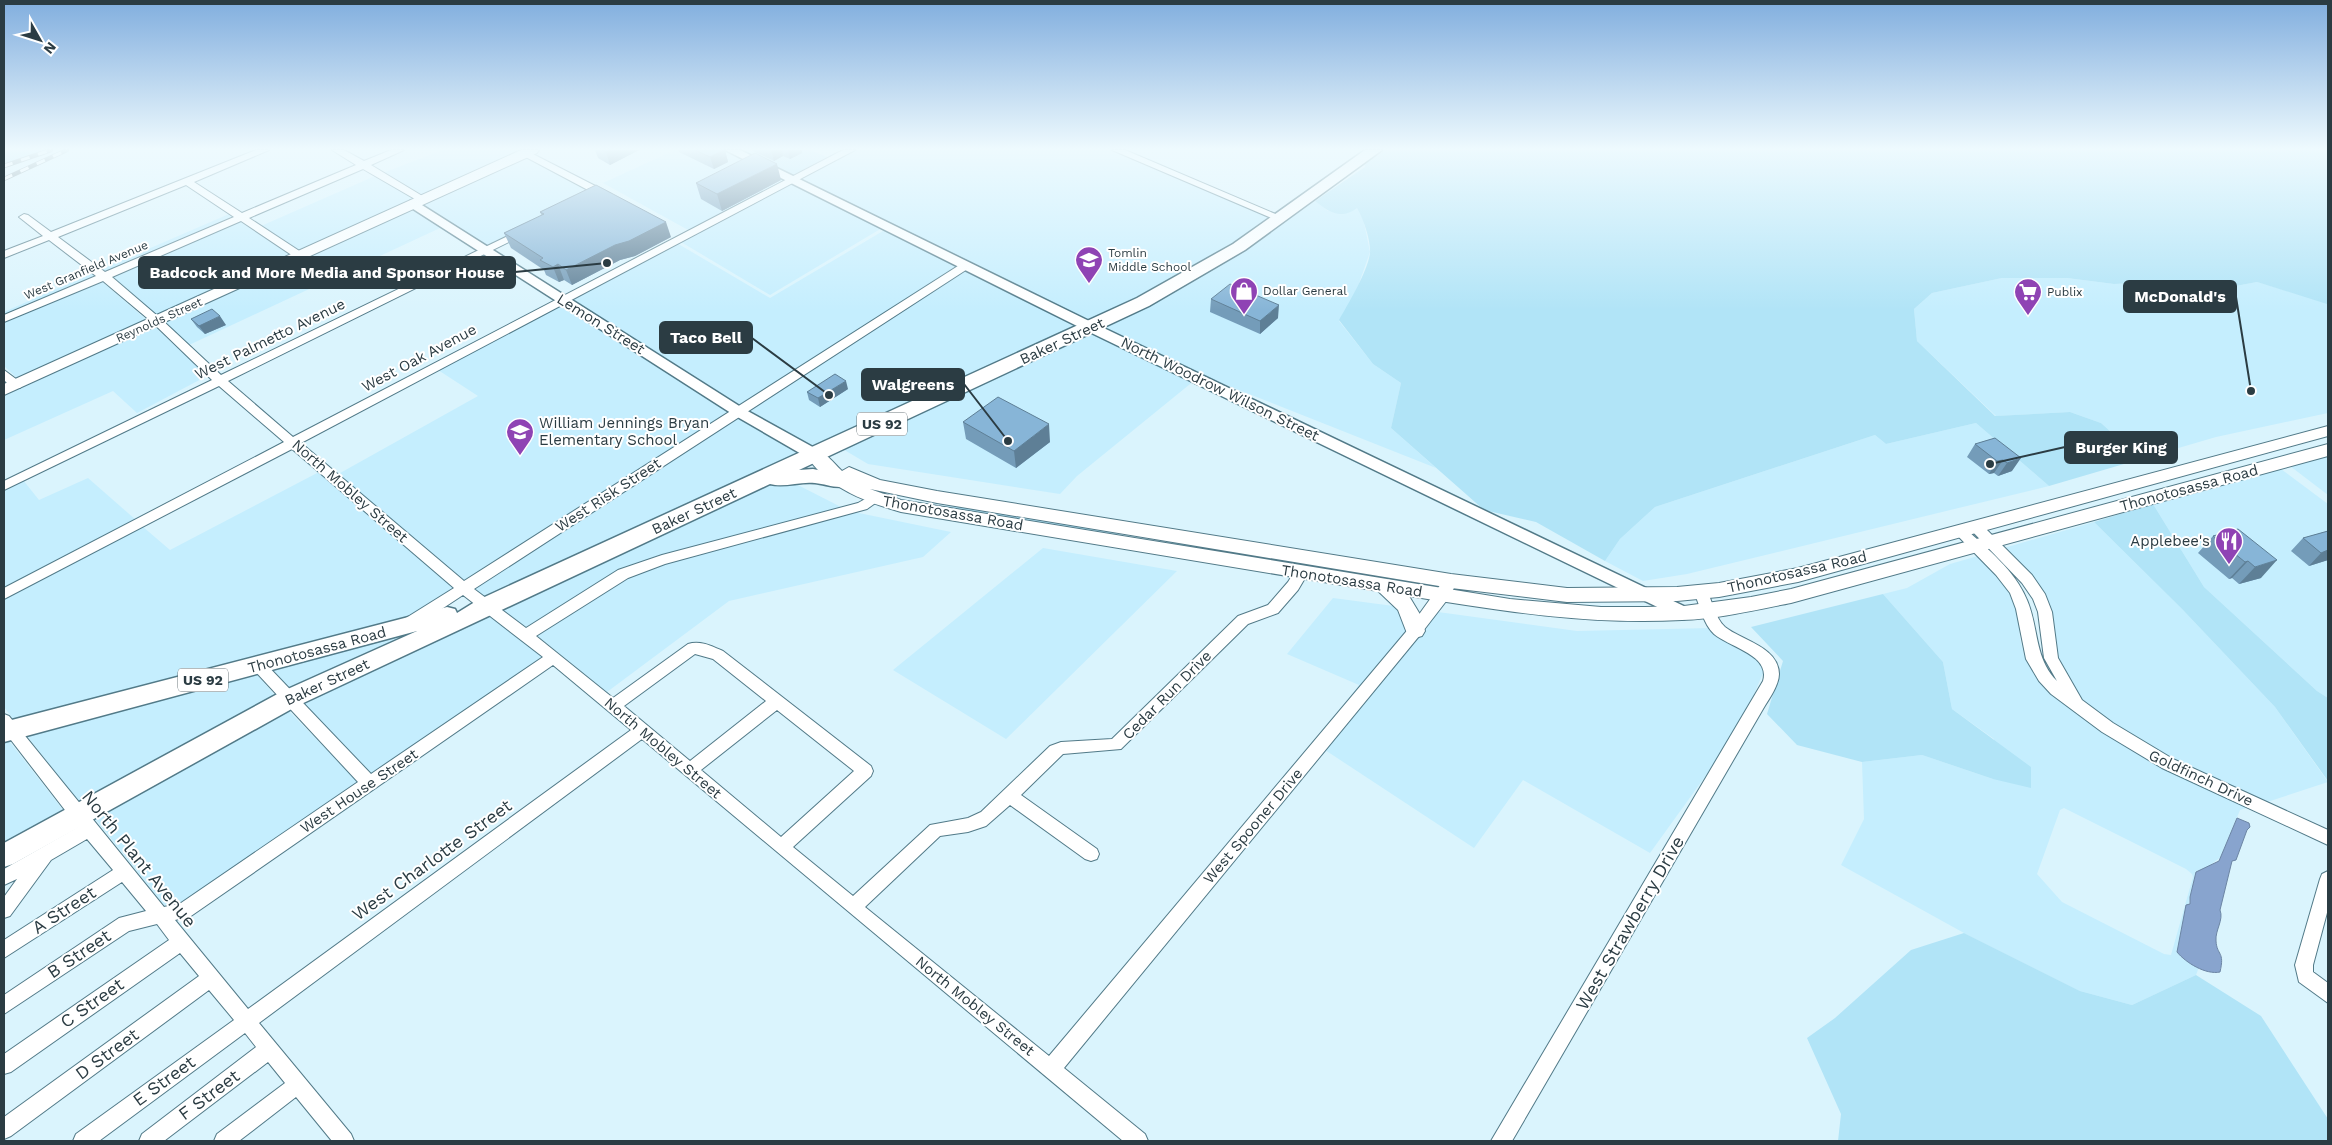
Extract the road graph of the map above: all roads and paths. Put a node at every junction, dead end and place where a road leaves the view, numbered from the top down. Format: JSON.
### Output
{"nodes":[{"id":1,"x":131,"y":203,"type":"edge"},
{"id":2,"x":220,"y":203,"type":"edge"},
{"id":3,"x":273,"y":203,"type":"edge"},
{"id":4,"x":416,"y":203,"type":"edge"},
{"id":5,"x":421,"y":203,"type":"edge"},
{"id":6,"x":745,"y":203,"type":"edge"},
{"id":7,"x":841,"y":203,"type":"edge"},
{"id":8,"x":1245,"y":203,"type":"edge"},
{"id":9,"x":1300,"y":203,"type":"edge"},
{"id":10,"x":24,"y":217,"type":"dead end"},
{"id":11,"x":241,"y":217,"type":"junction"},
{"id":12,"x":1280,"y":218,"type":"junction"},
{"id":13,"x":529,"y":230,"type":"edge"},
{"id":14,"x":50,"y":236,"type":"junction"},
{"id":15,"x":485,"y":251,"type":"junction"},
{"id":16,"x":4,"y":255,"type":"edge"},
{"id":17,"x":300,"y":256,"type":"junction"},
{"id":18,"x":965,"y":266,"type":"junction"},
{"id":19,"x":104,"y":276,"type":"junction"},
{"id":20,"x":564,"y":300,"type":"junction"},
{"id":21,"x":4,"y":319,"type":"edge"},
{"id":22,"x":157,"y":321,"type":"junction"},
{"id":23,"x":1092,"y":328,"type":"junction"},
{"id":24,"x":4,"y":374,"type":"edge"},
{"id":25,"x":219,"y":380,"type":"junction"},
{"id":26,"x":10,"y":387,"type":"edge"},
{"id":27,"x":739,"y":412,"type":"junction"},
{"id":28,"x":2328,"y":431,"type":"edge"},
{"id":29,"x":2310,"y":436,"type":"junction"},
{"id":30,"x":293,"y":442,"type":"junction"},
{"id":31,"x":2260,"y":450,"type":"junction"},
{"id":32,"x":2328,"y":450,"type":"edge"},
{"id":33,"x":815,"y":455,"type":"junction"},
{"id":34,"x":2280,"y":464,"type":"junction"},
{"id":35,"x":865,"y":481,"type":"junction"},
{"id":36,"x":2215,"y":481,"type":"junction"},
{"id":37,"x":757,"y":482,"type":"junction"},
{"id":38,"x":840,"y":482,"type":"junction"},
{"id":39,"x":4,"y":486,"type":"edge"},
{"id":40,"x":919,"y":493,"type":"junction"},
{"id":41,"x":874,"y":499,"type":"junction"},
{"id":42,"x":1968,"y":529,"type":"junction"},
{"id":43,"x":1983,"y":544,"type":"junction"},
{"id":44,"x":1301,"y":573,"type":"junction"},
{"id":45,"x":1383,"y":586,"type":"junction"},
{"id":46,"x":463,"y":588,"type":"junction"},
{"id":47,"x":1447,"y":588,"type":"junction"},
{"id":48,"x":1701,"y":592,"type":"junction"},
{"id":49,"x":4,"y":594,"type":"edge"},
{"id":50,"x":1646,"y":596,"type":"junction"},
{"id":51,"x":486,"y":606,"type":"junction"},
{"id":52,"x":1710,"y":610,"type":"junction"},
{"id":53,"x":1684,"y":614,"type":"junction"},
{"id":54,"x":403,"y":628,"type":"junction"},
{"id":55,"x":1415,"y":631,"type":"junction"},
{"id":56,"x":526,"y":635,"type":"junction"},
{"id":57,"x":2029,"y":643,"type":"junction"},
{"id":58,"x":2049,"y":648,"type":"junction"},
{"id":59,"x":554,"y":657,"type":"junction"},
{"id":60,"x":258,"y":665,"type":"junction"},
{"id":61,"x":289,"y":700,"type":"junction"},
{"id":62,"x":777,"y":701,"type":"junction"},
{"id":63,"x":613,"y":706,"type":"junction"},
{"id":64,"x":2079,"y":707,"type":"junction"},
{"id":65,"x":6,"y":728,"type":"edge"},
{"id":66,"x":643,"y":730,"type":"junction"},
{"id":67,"x":690,"y":770,"type":"junction"},
{"id":68,"x":369,"y":783,"type":"junction"},
{"id":69,"x":1009,"y":795,"type":"junction"},
{"id":70,"x":84,"y":822,"type":"junction"},
{"id":71,"x":2328,"y":838,"type":"edge"},
{"id":72,"x":782,"y":847,"type":"junction"},
{"id":73,"x":49,"y":850,"type":"junction"},
{"id":74,"x":1092,"y":854,"type":"dead end"},
{"id":75,"x":4,"y":856,"type":"edge"},
{"id":76,"x":125,"y":871,"type":"junction"},
{"id":77,"x":4,"y":878,"type":"edge"},
{"id":78,"x":2328,"y":879,"type":"edge"},
{"id":79,"x":852,"y":907,"type":"junction"},
{"id":80,"x":4,"y":910,"type":"edge"},
{"id":81,"x":159,"y":914,"type":"junction"},
{"id":82,"x":181,"y":942,"type":"junction"},
{"id":83,"x":4,"y":950,"type":"edge"},
{"id":84,"x":211,"y":978,"type":"junction"},
{"id":85,"x":2328,"y":994,"type":"edge"},
{"id":86,"x":4,"y":1004,"type":"edge"},
{"id":87,"x":246,"y":1021,"type":"junction"},
{"id":88,"x":269,"y":1050,"type":"junction"},
{"id":89,"x":4,"y":1065,"type":"edge"},
{"id":90,"x":1051,"y":1069,"type":"junction"},
{"id":91,"x":297,"y":1085,"type":"junction"},
{"id":92,"x":4,"y":1129,"type":"edge"},
{"id":93,"x":83,"y":1141,"type":"edge"},
{"id":94,"x":149,"y":1141,"type":"edge"},
{"id":95,"x":224,"y":1141,"type":"edge"},
{"id":96,"x":344,"y":1141,"type":"edge"},
{"id":97,"x":1138,"y":1141,"type":"edge"},
{"id":98,"x":1501,"y":1141,"type":"edge"}],
"edges":[{"from":1,"to":14,"type":"street"},
{"from":2,"to":11,"type":"street"},
{"from":3,"to":11,"type":"street","name":"West Granfield Avenue"},
{"from":4,"to":17,"type":"main road","name":"Reynolds Street"},
{"from":5,"to":15,"type":"street","name":"Lemon Street"},
{"from":6,"to":20,"type":"street","name":"West Oak Avenue"},
{"from":7,"to":18,"type":"street","name":"North Woodrow Wilson Street"},
{"from":8,"to":12,"type":"street"},
{"from":9,"to":12,"type":"main road","name":"Baker Street","number":"US 92"},
{"from":10,"to":14,"type":"street"},
{"from":11,"to":17,"type":"street"},
{"from":11,"to":19,"type":"street","name":"West Granfield Avenue"},
{"from":12,"to":23,"type":"main road","name":"Baker Street","number":"US 92"},
{"from":13,"to":15,"type":"street","name":"West Palmetto Avenue"},
{"from":14,"to":16,"type":"street"},
{"from":14,"to":19,"type":"street"},
{"from":15,"to":20,"type":"street","name":"Lemon Street"},
{"from":15,"to":25,"type":"street","name":"West Palmetto Avenue"},
{"from":17,"to":22,"type":"main road","name":"Reynolds Street"},
{"from":18,"to":23,"type":"street","name":"North Woodrow Wilson Street"},
{"from":18,"to":27,"type":"street","name":"West Risk Street"},
{"from":19,"to":21,"type":"street","name":"West Granfield Avenue"},
{"from":19,"to":22,"type":"street","name":"North Mobley Street"},
{"from":20,"to":27,"type":"street","name":"Lemon Street"},
{"from":20,"to":30,"type":"street","name":"West Oak Avenue"},
{"from":22,"to":25,"type":"street","name":"North Mobley Street"},
{"from":22,"to":26,"type":"main road","name":"Reynolds Street"},
{"from":23,"to":33,"type":"main road","name":"Baker Street","number":"US 92"},
{"from":23,"to":50,"type":"street","name":"North Woodrow Wilson Street"},
{"from":24,"to":26,"type":"street"},
{"from":25,"to":30,"type":"street","name":"North Mobley Street"},
{"from":25,"to":39,"type":"street","name":"West Palmetto Avenue"},
{"from":27,"to":33,"type":"street","name":"Lemon Street"},
{"from":27,"to":46,"type":"street","name":"West Risk Street"},
{"from":28,"to":29,"type":"main road","name":"Thonotosassa Road"},
{"from":29,"to":31,"type":"main road","name":"Thonotosassa Road"},
{"from":29,"to":34,"type":"main road"},
{"from":30,"to":46,"type":"street","name":"North Mobley Street"},
{"from":30,"to":49,"type":"street","name":"West Oak Avenue"},
{"from":31,"to":36,"type":"main road"},
{"from":31,"to":42,"type":"main road","name":"Thonotosassa Road"},
{"from":32,"to":34,"type":"main road","name":"Thonotosassa Road"},
{"from":33,"to":35,"type":"main road","name":"Thonotosassa Road"},
{"from":33,"to":37,"type":"main road","name":"Baker Street","number":"US 92"},
{"from":33,"to":38,"type":"main road","name":"Thonotosassa Road"},
{"from":34,"to":36,"type":"main road","name":"Thonotosassa Road"},
{"from":35,"to":40,"type":"main road","name":"Thonotosassa Road"},
{"from":35,"to":41,"type":"main road"},
{"from":36,"to":43,"type":"main road","name":"Thonotosassa Road"},
{"from":37,"to":38,"type":"main road"},
{"from":37,"to":51,"type":"main road","name":"Baker Street","number":"US 92"},
{"from":38,"to":41,"type":"main road","name":"Thonotosassa Road"},
{"from":40,"to":41,"type":"main road"},
{"from":40,"to":47,"type":"main road","name":"Thonotosassa Road"},
{"from":41,"to":44,"type":"main road","name":"Thonotosassa Road"},
{"from":41,"to":56,"type":"street"},
{"from":42,"to":43,"type":"street","name":"Goldfinch Drive"},
{"from":42,"to":48,"type":"main road","name":"Thonotosassa Road"},
{"from":43,"to":52,"type":"main road","name":"Thonotosassa Road"},
{"from":43,"to":57,"type":"street","name":"Goldfinch Drive"},
{"from":43,"to":58,"type":"street","name":"Goldfinch Drive"},
{"from":44,"to":45,"type":"main road","name":"Thonotosassa Road"},
{"from":44,"to":69,"type":"street","name":"Cedar Run Drive"},
{"from":45,"to":47,"type":"main road","name":"Thonotosassa Road"},
{"from":45,"to":55,"type":"main road"},
{"from":46,"to":51,"type":"street","name":"North Mobley Street"},
{"from":46,"to":54,"type":"street","name":"West Risk Street"},
{"from":47,"to":50,"type":"main road","name":"Thonotosassa Road"},
{"from":47,"to":53,"type":"main road","name":"Thonotosassa Road"},
{"from":47,"to":55,"type":"street","name":"West Spooner Drive"},
{"from":48,"to":50,"type":"main road","name":"Thonotosassa Road"},
{"from":48,"to":52,"type":"street"},
{"from":50,"to":53,"type":"street","name":"North Woodrow Wilson Street"},
{"from":51,"to":54,"type":"main road","name":"Thonotosassa Road","number":"US 92"},
{"from":51,"to":56,"type":"street","name":"North Mobley Street"},
{"from":51,"to":61,"type":"main road","name":"Baker Street","number":"US 92"},
{"from":52,"to":53,"type":"main road","name":"Thonotosassa Road"},
{"from":52,"to":98,"type":"street","name":"West Strawberry Drive"},
{"from":54,"to":60,"type":"main road","name":"Thonotosassa Road","number":"US 92"},
{"from":55,"to":90,"type":"street","name":"West Spooner Drive"},
{"from":56,"to":59,"type":"street","name":"North Mobley Street"},
{"from":57,"to":58,"type":"street"},
{"from":57,"to":64,"type":"street","name":"Goldfinch Drive"},
{"from":58,"to":64,"type":"street","name":"Goldfinch Drive"},
{"from":59,"to":63,"type":"street","name":"North Mobley Street"},
{"from":59,"to":68,"type":"street","name":"West House Street"},
{"from":60,"to":61,"type":"street"},
{"from":60,"to":65,"type":"main road","name":"Thonotosassa Road","number":"US 92"},
{"from":61,"to":68,"type":"street"},
{"from":61,"to":70,"type":"main road","name":"Baker Street","number":"US 92"},
{"from":62,"to":63,"type":"street"},
{"from":62,"to":67,"type":"street"},
{"from":62,"to":72,"type":"street"},
{"from":63,"to":66,"type":"street","name":"North Mobley Street"},
{"from":64,"to":71,"type":"street","name":"Goldfinch Drive"},
{"from":65,"to":70,"type":"street","name":"North Plant Avenue"},
{"from":66,"to":67,"type":"street","name":"North Mobley Street"},
{"from":66,"to":87,"type":"street","name":"West Charlotte Street"},
{"from":67,"to":72,"type":"street","name":"North Mobley Street"},
{"from":68,"to":81,"type":"street","name":"West House Street"},
{"from":69,"to":74,"type":"street"},
{"from":69,"to":79,"type":"street","name":"Cedar Run Drive"},
{"from":70,"to":73,"type":"street"},
{"from":70,"to":75,"type":"main road","name":"Baker Street","number":"US 92"},
{"from":70,"to":76,"type":"street","name":"North Plant Avenue"},
{"from":72,"to":79,"type":"street","name":"North Mobley Street"},
{"from":73,"to":77,"type":"street"},
{"from":73,"to":80,"type":"street"},
{"from":76,"to":81,"type":"street","name":"North Plant Avenue"},
{"from":76,"to":83,"type":"street","name":"A Street"},
{"from":78,"to":85,"type":"street"},
{"from":79,"to":90,"type":"street","name":"North Mobley Street"},
{"from":81,"to":82,"type":"street","name":"North Plant Avenue"},
{"from":81,"to":86,"type":"street","name":"B Street"},
{"from":82,"to":84,"type":"street","name":"North Plant Avenue"},
{"from":82,"to":89,"type":"street","name":"C Street"},
{"from":84,"to":87,"type":"street","name":"North Plant Avenue"},
{"from":84,"to":92,"type":"street","name":"D Street"},
{"from":87,"to":88,"type":"street","name":"North Plant Avenue"},
{"from":87,"to":93,"type":"street","name":"E Street"},
{"from":88,"to":91,"type":"street","name":"North Plant Avenue"},
{"from":88,"to":94,"type":"street","name":"F Street"},
{"from":90,"to":97,"type":"street","name":"North Mobley Street"},
{"from":91,"to":95,"type":"street"},
{"from":91,"to":96,"type":"street","name":"North Plant Avenue"}]}
